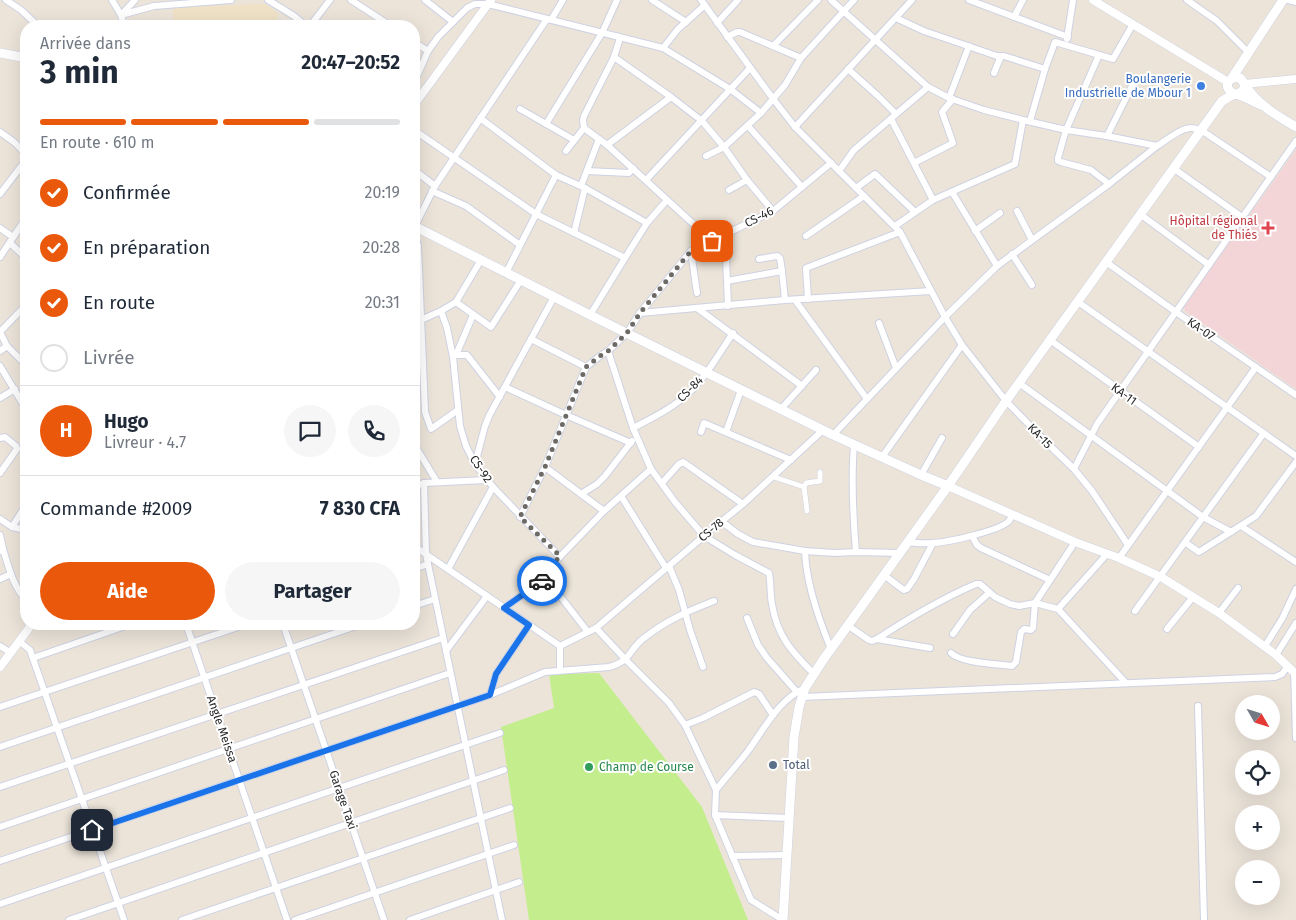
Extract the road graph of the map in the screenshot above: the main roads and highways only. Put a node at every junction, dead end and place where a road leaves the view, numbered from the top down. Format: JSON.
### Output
{"nodes":[{"id":1,"x":1283,"y":0,"type":"edge"},
{"id":2,"x":0,"y":53,"type":"edge"},
{"id":3,"x":20,"y":57,"type":"edge"},
{"id":4,"x":1247,"y":57,"type":"junction"},
{"id":5,"x":1229,"y":82,"type":"junction"},
{"id":6,"x":1244,"y":84,"type":"junction"},
{"id":7,"x":1236,"y":94,"type":"junction"},
{"id":8,"x":1261,"y":105,"type":"junction"},
{"id":9,"x":1218,"y":106,"type":"junction"},
{"id":10,"x":1296,"y":127,"type":"edge"},
{"id":11,"x":420,"y":233,"type":"edge"},
{"id":12,"x":948,"y":486,"type":"junction"},
{"id":13,"x":783,"y":920,"type":"edge"}],
"edges":[{"from":1,"to":4,"type":"main road"},
{"from":2,"to":3,"type":"main road"},
{"from":4,"to":5,"type":"main road"},
{"from":4,"to":6,"type":"main road"},
{"from":5,"to":6,"type":"main road"},
{"from":5,"to":7,"type":"main road"},
{"from":5,"to":9,"type":"main road"},
{"from":6,"to":7,"type":"main road"},
{"from":6,"to":8,"type":"main road"},
{"from":7,"to":8,"type":"main road"},
{"from":7,"to":9,"type":"main road"},
{"from":8,"to":10,"type":"main road"},
{"from":9,"to":12,"type":"main road"},
{"from":11,"to":12,"type":"main road"},
{"from":12,"to":13,"type":"main road"}]}
